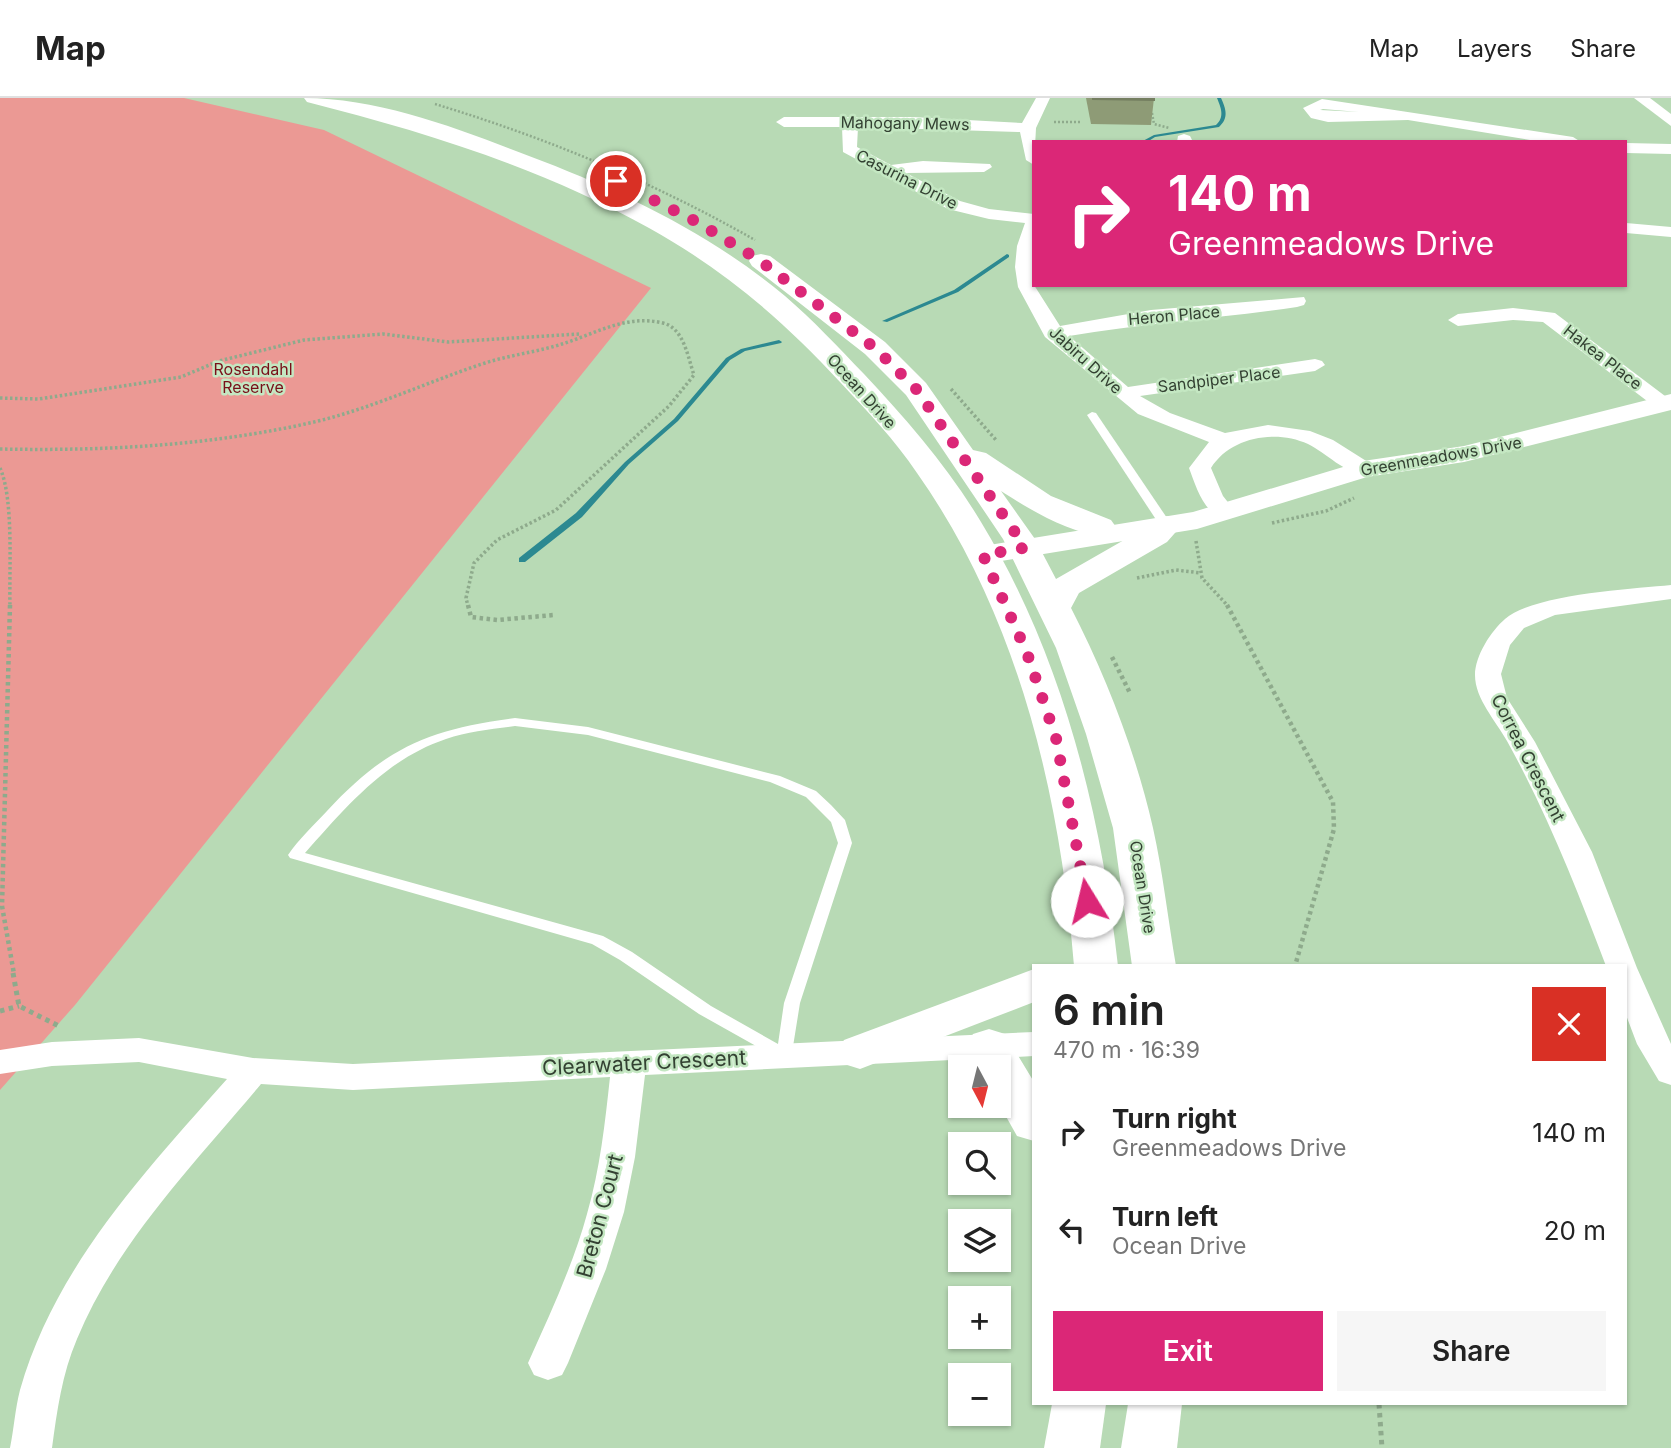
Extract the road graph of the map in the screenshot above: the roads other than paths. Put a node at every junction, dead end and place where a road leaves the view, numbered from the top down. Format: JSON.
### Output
{"nodes":[{"id":1,"x":314,"y":98,"type":"edge"},
{"id":2,"x":379,"y":98,"type":"edge"},
{"id":3,"x":1043,"y":98,"type":"edge"},
{"id":4,"x":1641,"y":98,"type":"edge"},
{"id":5,"x":1406,"y":116,"type":"junction"},
{"id":6,"x":850,"y":121,"type":"junction"},
{"id":7,"x":1671,"y":121,"type":"edge"},
{"id":8,"x":784,"y":122,"type":"dead end"},
{"id":9,"x":1026,"y":128,"type":"junction"},
{"id":10,"x":1560,"y":140,"type":"edge"},
{"id":11,"x":1627,"y":148,"type":"edge"},
{"id":12,"x":1671,"y":149,"type":"edge"},
{"id":13,"x":1032,"y":156,"type":"edge"},
{"id":14,"x":984,"y":167,"type":"dead end"},
{"id":15,"x":889,"y":170,"type":"junction"},
{"id":16,"x":1032,"y":220,"type":"edge"},
{"id":17,"x":1032,"y":225,"type":"edge"},
{"id":18,"x":1627,"y":228,"type":"edge"},
{"id":19,"x":1671,"y":232,"type":"edge"},
{"id":20,"x":1029,"y":258,"type":"edge"},
{"id":21,"x":1297,"y":301,"type":"dead end"},
{"id":22,"x":1458,"y":320,"type":"dead end"},
{"id":23,"x":1052,"y":333,"type":"junction"},
{"id":24,"x":1315,"y":365,"type":"dead end"},
{"id":25,"x":1124,"y":394,"type":"junction"},
{"id":26,"x":1667,"y":402,"type":"edge"},
{"id":27,"x":1092,"y":415,"type":"dead end"},
{"id":28,"x":1225,"y":440,"type":"junction"},
{"id":29,"x":958,"y":450,"type":"junction"},
{"id":30,"x":1363,"y":469,"type":"junction"},
{"id":31,"x":1214,"y":520,"type":"junction"},
{"id":32,"x":1164,"y":521,"type":"junction"},
{"id":33,"x":1100,"y":527,"type":"junction"},
{"id":34,"x":1021,"y":543,"type":"junction"},
{"id":35,"x":980,"y":550,"type":"junction"},
{"id":36,"x":1671,"y":592,"type":"edge"},
{"id":37,"x":1054,"y":607,"type":"junction"},
{"id":38,"x":1088,"y":961,"type":"edge"},
{"id":39,"x":1154,"y":964,"type":"edge"},
{"id":40,"x":1621,"y":964,"type":"edge"},
{"id":41,"x":1627,"y":978,"type":"edge"},
{"id":42,"x":1032,"y":986,"type":"edge"},
{"id":43,"x":1032,"y":1044,"type":"edge"},
{"id":44,"x":989,"y":1046,"type":"junction"},
{"id":45,"x":860,"y":1052,"type":"junction"},
{"id":46,"x":785,"y":1055,"type":"junction"},
{"id":47,"x":0,"y":1062,"type":"edge"},
{"id":48,"x":629,"y":1063,"type":"junction"},
{"id":49,"x":253,"y":1071,"type":"junction"},
{"id":50,"x":1671,"y":1072,"type":"edge"},
{"id":51,"x":1032,"y":1120,"type":"edge"},
{"id":52,"x":548,"y":1363,"type":"dead end"},
{"id":53,"x":1079,"y":1405,"type":"edge"},
{"id":54,"x":1155,"y":1405,"type":"edge"},
{"id":55,"x":31,"y":1448,"type":"edge"},
{"id":56,"x":1072,"y":1448,"type":"edge"},
{"id":57,"x":1149,"y":1448,"type":"edge"}],
"edges":[{"from":1,"to":35,"type":"main road","name":"Ocean Drive"},
{"from":2,"to":29,"type":"main road","name":"Ocean Drive"},
{"from":3,"to":9,"type":"street"},
{"from":4,"to":7,"type":"street"},
{"from":5,"to":5,"type":"street"},
{"from":5,"to":10,"type":"street"},
{"from":6,"to":8,"type":"street","name":"Mahogany Mews"},
{"from":6,"to":9,"type":"street","name":"Mahogany Mews"},
{"from":6,"to":15,"type":"street","name":"Casurina Drive"},
{"from":9,"to":13,"type":"street"},
{"from":11,"to":12,"type":"street"},
{"from":14,"to":15,"type":"street"},
{"from":15,"to":16,"type":"street","name":"Casurina Drive"},
{"from":17,"to":20,"type":"street","name":"Jabiru Drive"},
{"from":18,"to":19,"type":"street"},
{"from":20,"to":23,"type":"street","name":"Jabiru Drive"},
{"from":21,"to":23,"type":"street","name":"Heron Place"},
{"from":22,"to":26,"type":"street","name":"Hakea Place"},
{"from":23,"to":25,"type":"street","name":"Jabiru Drive"},
{"from":24,"to":25,"type":"street","name":"Sandpiper Place"},
{"from":25,"to":28,"type":"street","name":"Jabiru Drive"},
{"from":26,"to":30,"type":"street","name":"Greenmeadows Drive"},
{"from":27,"to":32,"type":"lane"},
{"from":28,"to":30,"type":"street","name":"Jabiru Drive"},
{"from":28,"to":31,"type":"street"},
{"from":29,"to":33,"type":"main road"},
{"from":29,"to":34,"type":"main road","name":"Ocean Drive"},
{"from":30,"to":31,"type":"street","name":"Greenmeadows Drive"},
{"from":31,"to":32,"type":"street","name":"Greenmeadows Drive"},
{"from":32,"to":33,"type":"street","name":"Greenmeadows Drive"},
{"from":32,"to":34,"type":"street","name":"Greenmeadows Drive"},
{"from":32,"to":37,"type":"main road"},
{"from":33,"to":34,"type":"street","name":"Greenmeadows Drive"},
{"from":34,"to":35,"type":"street","name":"Greenmeadows Drive"},
{"from":34,"to":37,"type":"main road","name":"Ocean Drive"},
{"from":35,"to":38,"type":"main road","name":"Ocean Drive"},
{"from":36,"to":40,"type":"street","name":"Correa Crescent"},
{"from":37,"to":39,"type":"main road","name":"Ocean Drive"},
{"from":41,"to":50,"type":"street"},
{"from":42,"to":45,"type":"main road"},
{"from":43,"to":44,"type":"street","name":"Clearwater Crescent"},
{"from":44,"to":45,"type":"street","name":"Clearwater Crescent"},
{"from":44,"to":51,"type":"main road"},
{"from":45,"to":46,"type":"street","name":"Clearwater Crescent"},
{"from":46,"to":46,"type":"lane"},
{"from":46,"to":48,"type":"street","name":"Clearwater Crescent"},
{"from":47,"to":49,"type":"street","name":"Clearwater Crescent"},
{"from":48,"to":49,"type":"street","name":"Clearwater Crescent"},
{"from":48,"to":52,"type":"street","name":"Breton Court"},
{"from":49,"to":55,"type":"street"},
{"from":53,"to":56,"type":"main road"},
{"from":54,"to":57,"type":"main road"}]}
